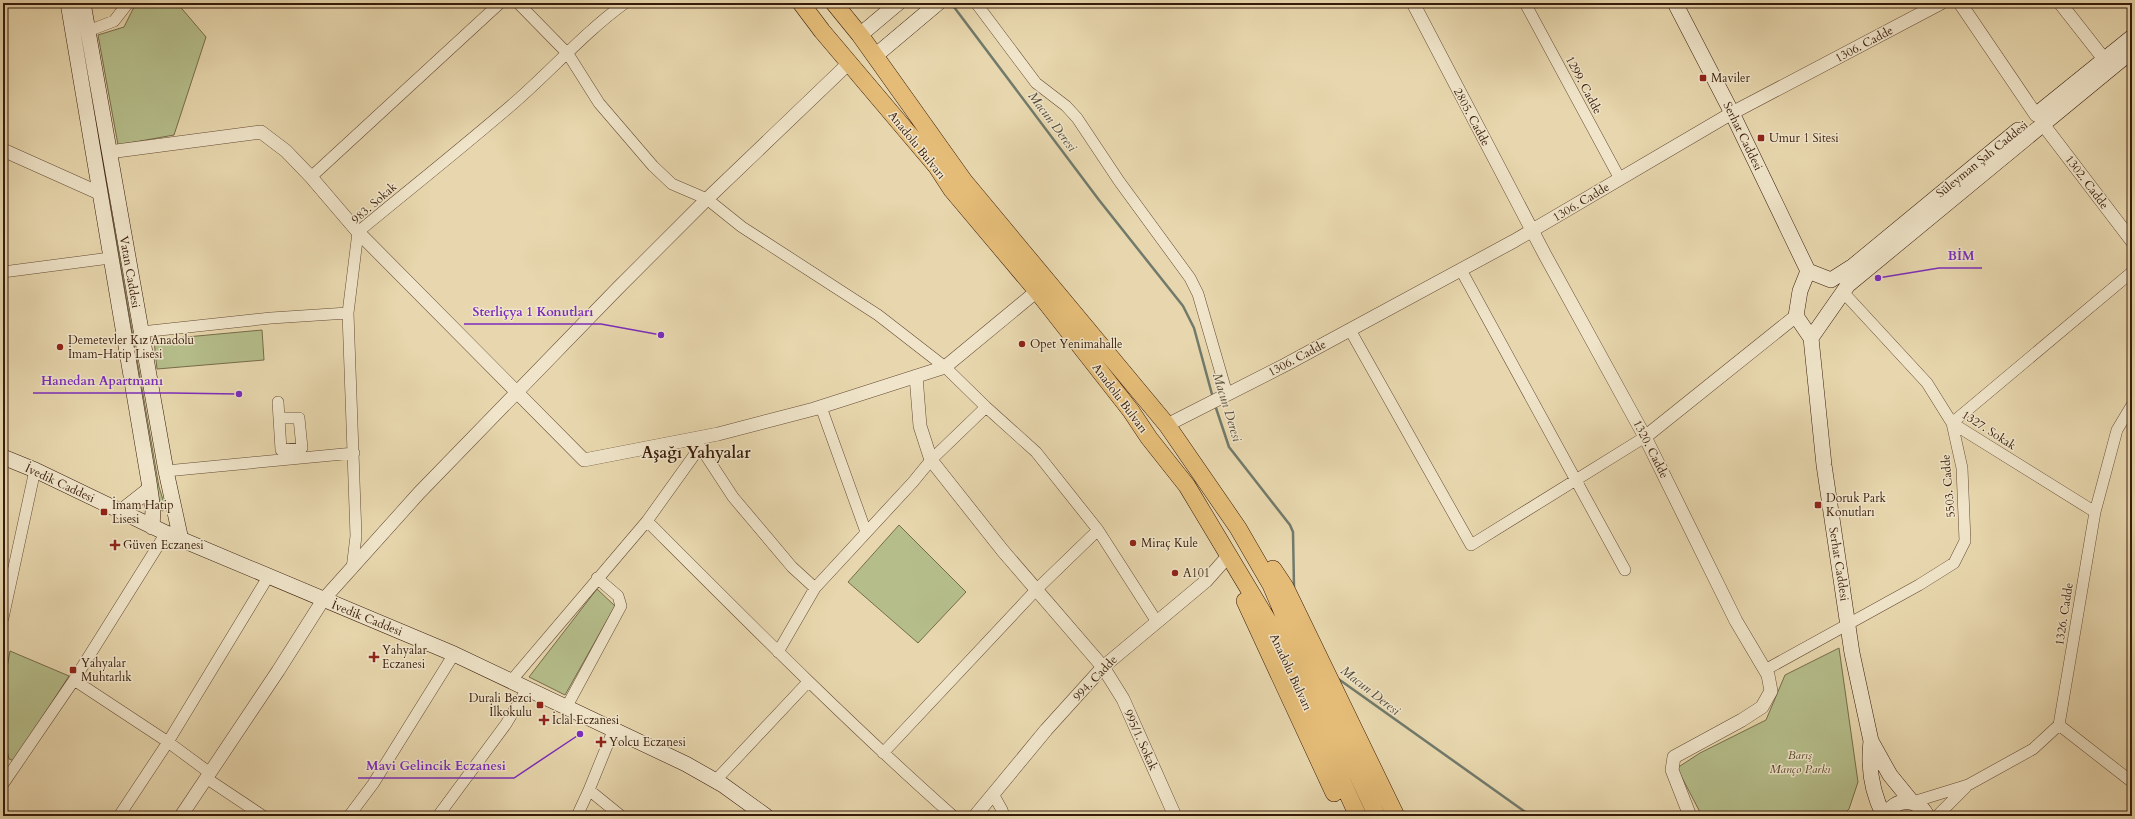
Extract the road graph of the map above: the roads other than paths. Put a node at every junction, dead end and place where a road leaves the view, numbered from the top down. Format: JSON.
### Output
{"nodes":[{"id":1,"x":68,"y":3,"type":"edge"},
{"id":2,"x":83,"y":3,"type":"edge"},
{"id":3,"x":128,"y":3,"type":"edge"},
{"id":4,"x":500,"y":3,"type":"edge"},
{"id":5,"x":518,"y":3,"type":"edge"},
{"id":6,"x":625,"y":3,"type":"edge"},
{"id":7,"x":801,"y":3,"type":"edge"},
{"id":8,"x":834,"y":3,"type":"edge"},
{"id":9,"x":898,"y":3,"type":"edge"},
{"id":10,"x":938,"y":3,"type":"edge"},
{"id":11,"x":976,"y":3,"type":"edge"},
{"id":12,"x":1412,"y":3,"type":"edge"},
{"id":13,"x":1525,"y":3,"type":"edge"},
{"id":14,"x":1675,"y":3,"type":"edge"},
{"id":15,"x":1941,"y":3,"type":"edge"},
{"id":16,"x":1960,"y":3,"type":"edge"},
{"id":17,"x":2060,"y":3,"type":"edge"},
{"id":18,"x":88,"y":31,"type":"junction"},
{"id":19,"x":860,"y":35,"type":"junction"},
{"id":20,"x":2132,"y":37,"type":"edge"},
{"id":21,"x":2132,"y":51,"type":"edge"},
{"id":22,"x":568,"y":54,"type":"junction"},
{"id":23,"x":875,"y":56,"type":"junction"},
{"id":24,"x":2104,"y":60,"type":"junction"},
{"id":25,"x":850,"y":63,"type":"junction"},
{"id":26,"x":1732,"y":112,"type":"junction"},
{"id":27,"x":2039,"y":119,"type":"junction"},
{"id":28,"x":3,"y":150,"type":"edge"},
{"id":29,"x":109,"y":152,"type":"junction"},
{"id":30,"x":312,"y":177,"type":"junction"},
{"id":31,"x":1620,"y":179,"type":"junction"},
{"id":32,"x":99,"y":193,"type":"junction"},
{"id":33,"x":707,"y":199,"type":"junction"},
{"id":34,"x":1532,"y":231,"type":"junction"},
{"id":35,"x":358,"y":232,"type":"junction"},
{"id":36,"x":2132,"y":241,"type":"edge"},
{"id":37,"x":110,"y":258,"type":"junction"},
{"id":38,"x":1461,"y":270,"type":"junction"},
{"id":39,"x":1808,"y":271,"type":"junction"},
{"id":40,"x":3,"y":272,"type":"edge"},
{"id":41,"x":2132,"y":272,"type":"edge"},
{"id":42,"x":1831,"y":280,"type":"junction"},
{"id":43,"x":1845,"y":288,"type":"junction"},
{"id":44,"x":1037,"y":291,"type":"junction"},
{"id":45,"x":1833,"y":309,"type":"junction"},
{"id":46,"x":348,"y":313,"type":"junction"},
{"id":47,"x":1796,"y":316,"type":"junction"},
{"id":48,"x":1350,"y":330,"type":"junction"},
{"id":49,"x":141,"y":332,"type":"junction"},
{"id":50,"x":1811,"y":338,"type":"junction"},
{"id":51,"x":945,"y":367,"type":"junction"},
{"id":52,"x":916,"y":376,"type":"junction"},
{"id":53,"x":516,"y":394,"type":"junction"},
{"id":54,"x":1218,"y":398,"type":"junction"},
{"id":55,"x":278,"y":402,"type":"dead end"},
{"id":56,"x":2132,"y":405,"type":"edge"},
{"id":57,"x":821,"y":407,"type":"junction"},
{"id":58,"x":986,"y":407,"type":"junction"},
{"id":59,"x":279,"y":418,"type":"dead end"},
{"id":60,"x":1952,"y":423,"type":"junction"},
{"id":61,"x":1166,"y":425,"type":"junction"},
{"id":62,"x":1645,"y":437,"type":"junction"},
{"id":63,"x":697,"y":443,"type":"junction"},
{"id":64,"x":354,"y":454,"type":"junction"},
{"id":65,"x":3,"y":457,"type":"edge"},
{"id":66,"x":931,"y":460,"type":"junction"},
{"id":67,"x":35,"y":470,"type":"junction"},
{"id":68,"x":166,"y":471,"type":"junction"},
{"id":69,"x":1576,"y":481,"type":"junction"},
{"id":70,"x":150,"y":489,"type":"junction"},
{"id":71,"x":122,"y":511,"type":"junction"},
{"id":72,"x":2095,"y":512,"type":"junction"},
{"id":73,"x":647,"y":520,"type":"junction"},
{"id":74,"x":152,"y":527,"type":"junction"},
{"id":75,"x":1238,"y":528,"type":"junction"},
{"id":76,"x":1098,"y":530,"type":"junction"},
{"id":77,"x":866,"y":532,"type":"junction"},
{"id":78,"x":166,"y":533,"type":"junction"},
{"id":79,"x":181,"y":540,"type":"junction"},
{"id":80,"x":1229,"y":555,"type":"junction"},
{"id":81,"x":352,"y":568,"type":"junction"},
{"id":82,"x":1625,"y":570,"type":"dead end"},
{"id":83,"x":268,"y":577,"type":"junction"},
{"id":84,"x":597,"y":578,"type":"junction"},
{"id":85,"x":815,"y":588,"type":"junction"},
{"id":86,"x":1036,"y":590,"type":"junction"},
{"id":87,"x":323,"y":600,"type":"junction"},
{"id":88,"x":3,"y":618,"type":"edge"},
{"id":89,"x":1157,"y":622,"type":"junction"},
{"id":90,"x":1848,"y":625,"type":"junction"},
{"id":91,"x":778,"y":652,"type":"junction"},
{"id":92,"x":454,"y":654,"type":"junction"},
{"id":93,"x":1103,"y":667,"type":"junction"},
{"id":94,"x":1765,"y":670,"type":"junction"},
{"id":95,"x":74,"y":680,"type":"junction"},
{"id":96,"x":511,"y":681,"type":"junction"},
{"id":97,"x":808,"y":682,"type":"junction"},
{"id":98,"x":527,"y":689,"type":"junction"},
{"id":99,"x":566,"y":708,"type":"junction"},
{"id":100,"x":2059,"y":725,"type":"junction"},
{"id":101,"x":612,"y":731,"type":"junction"},
{"id":102,"x":1871,"y":741,"type":"junction"},
{"id":103,"x":168,"y":742,"type":"junction"},
{"id":104,"x":883,"y":753,"type":"junction"},
{"id":105,"x":208,"y":775,"type":"junction"},
{"id":106,"x":715,"y":781,"type":"junction"},
{"id":107,"x":2132,"y":782,"type":"edge"},
{"id":108,"x":3,"y":784,"type":"edge"},
{"id":109,"x":1968,"y":785,"type":"junction"},
{"id":110,"x":589,"y":790,"type":"junction"},
{"id":111,"x":993,"y":794,"type":"junction"},
{"id":112,"x":1912,"y":802,"type":"junction"},
{"id":113,"x":762,"y":815,"type":"edge"},
{"id":114,"x":119,"y":816,"type":"edge"},
{"id":115,"x":182,"y":816,"type":"edge"},
{"id":116,"x":263,"y":816,"type":"edge"},
{"id":117,"x":349,"y":816,"type":"edge"},
{"id":118,"x":438,"y":816,"type":"edge"},
{"id":119,"x":577,"y":816,"type":"edge"},
{"id":120,"x":621,"y":816,"type":"edge"},
{"id":121,"x":953,"y":816,"type":"edge"},
{"id":122,"x":975,"y":816,"type":"edge"},
{"id":123,"x":1004,"y":816,"type":"edge"},
{"id":124,"x":1175,"y":816,"type":"edge"},
{"id":125,"x":1345,"y":816,"type":"edge"},
{"id":126,"x":1358,"y":816,"type":"edge"},
{"id":127,"x":1377,"y":816,"type":"edge"},
{"id":128,"x":1396,"y":816,"type":"edge"},
{"id":129,"x":1690,"y":816,"type":"edge"},
{"id":130,"x":1885,"y":816,"type":"edge"},
{"id":131,"x":1927,"y":816,"type":"edge"},
{"id":132,"x":1937,"y":816,"type":"edge"}],
"edges":[{"from":1,"to":32,"type":"main road","name":"Vatan Caddesi"},
{"from":2,"to":18,"type":"main road","name":"Vatan Caddesi"},
{"from":3,"to":18,"type":"street"},
{"from":4,"to":30,"type":"street"},
{"from":5,"to":22,"type":"street"},
{"from":6,"to":22,"type":"street","name":"983. Sokak"},
{"from":7,"to":25,"type":"main road","name":"Anadolu Bulvarı"},
{"from":8,"to":19,"type":"main road","name":"Anadolu Bulvarı"},
{"from":9,"to":19,"type":"main road"},
{"from":10,"to":23,"type":"main road"},
{"from":11,"to":54,"type":"street"},
{"from":12,"to":34,"type":"street","name":"2805. Cadde"},
{"from":13,"to":31,"type":"street","name":"1299. Cadde"},
{"from":14,"to":26,"type":"main road","name":"Serhat Caddesi"},
{"from":15,"to":26,"type":"street","name":"1306. Cadde"},
{"from":16,"to":27,"type":"street","name":"1302. Cadde"},
{"from":17,"to":24,"type":"street"},
{"from":18,"to":29,"type":"main road","name":"Vatan Caddesi"},
{"from":19,"to":23,"type":"main road","name":"Anadolu Bulvarı"},
{"from":20,"to":24,"type":"main road","name":"Süleyman Şah Caddesi"},
{"from":21,"to":27,"type":"main road","name":"Süleyman Şah Caddesi"},
{"from":22,"to":33,"type":"street"},
{"from":22,"to":35,"type":"street","name":"983. Sokak"},
{"from":23,"to":61,"type":"main road","name":"Anadolu Bulvarı"},
{"from":24,"to":27,"type":"main road","name":"Süleyman Şah Caddesi"},
{"from":25,"to":33,"type":"street"},
{"from":25,"to":44,"type":"main road","name":"Anadolu Bulvarı"},
{"from":26,"to":31,"type":"street","name":"1306. Cadde"},
{"from":26,"to":39,"type":"main road","name":"Serhat Caddesi"},
{"from":27,"to":36,"type":"street","name":"1302. Cadde"},
{"from":27,"to":42,"type":"main road","name":"Süleyman Şah Caddesi"},
{"from":27,"to":43,"type":"main road","name":"Süleyman Şah Caddesi"},
{"from":28,"to":32,"type":"street"},
{"from":29,"to":30,"type":"street"},
{"from":29,"to":49,"type":"main road","name":"Vatan Caddesi"},
{"from":30,"to":35,"type":"street"},
{"from":31,"to":34,"type":"street","name":"1306. Cadde"},
{"from":32,"to":37,"type":"main road","name":"Vatan Caddesi"},
{"from":33,"to":51,"type":"street"},
{"from":33,"to":53,"type":"street"},
{"from":34,"to":38,"type":"street","name":"1306. Cadde"},
{"from":34,"to":62,"type":"street","name":"1320. Cadde"},
{"from":35,"to":46,"type":"street","name":"983. Sokak"},
{"from":35,"to":53,"type":"street"},
{"from":37,"to":40,"type":"street"},
{"from":37,"to":70,"type":"main road","name":"Vatan Caddesi"},
{"from":38,"to":48,"type":"street","name":"1306. Cadde"},
{"from":38,"to":69,"type":"street"},
{"from":39,"to":42,"type":"main road"},
{"from":39,"to":47,"type":"main road"},
{"from":41,"to":60,"type":"street"},
{"from":42,"to":45,"type":"main road"},
{"from":43,"to":45,"type":"main road","name":"Süleyman Şah Caddesi"},
{"from":43,"to":60,"type":"street","name":"1327. Sokak"},
{"from":44,"to":51,"type":"street"},
{"from":44,"to":80,"type":"main road","name":"Anadolu Bulvarı"},
{"from":45,"to":50,"type":"main road"},
{"from":46,"to":49,"type":"street"},
{"from":46,"to":64,"type":"street","name":"983. Sokak"},
{"from":47,"to":50,"type":"main road","name":"Serhat Caddesi"},
{"from":47,"to":62,"type":"street"},
{"from":48,"to":54,"type":"street","name":"1306. Cadde"},
{"from":48,"to":69,"type":"street"},
{"from":49,"to":68,"type":"main road","name":"Vatan Caddesi"},
{"from":50,"to":90,"type":"main road","name":"Serhat Caddesi"},
{"from":51,"to":52,"type":"street"},
{"from":51,"to":58,"type":"street"},
{"from":52,"to":57,"type":"street"},
{"from":52,"to":66,"type":"street"},
{"from":53,"to":63,"type":"street"},
{"from":53,"to":81,"type":"street"},
{"from":54,"to":61,"type":"street","name":"1306. Cadde"},
{"from":55,"to":59,"type":"street"},
{"from":56,"to":72,"type":"street","name":"1326. Cadde"},
{"from":57,"to":63,"type":"street"},
{"from":57,"to":77,"type":"street"},
{"from":58,"to":66,"type":"street"},
{"from":58,"to":76,"type":"street"},
{"from":60,"to":72,"type":"street","name":"1327. Sokak"},
{"from":60,"to":90,"type":"street","name":"5503. Cadde"},
{"from":61,"to":75,"type":"main road","name":"Anadolu Bulvarı"},
{"from":62,"to":69,"type":"street"},
{"from":62,"to":94,"type":"street","name":"1320. Cadde"},
{"from":63,"to":73,"type":"street"},
{"from":63,"to":85,"type":"street"},
{"from":64,"to":68,"type":"street"},
{"from":64,"to":81,"type":"street","name":"983. Sokak"},
{"from":65,"to":67,"type":"main road","name":"İvedik Caddesi"},
{"from":66,"to":77,"type":"street"},
{"from":66,"to":86,"type":"street","name":"995/1. Sokak"},
{"from":67,"to":71,"type":"main road","name":"İvedik Caddesi"},
{"from":67,"to":88,"type":"street"},
{"from":68,"to":79,"type":"main road","name":"Vatan Caddesi"},
{"from":69,"to":82,"type":"street"},
{"from":70,"to":71,"type":"main road"},
{"from":70,"to":74,"type":"main road","name":"Vatan Caddesi"},
{"from":71,"to":74,"type":"main road","name":"İvedik Caddesi"},
{"from":72,"to":100,"type":"street","name":"1326. Cadde"},
{"from":73,"to":84,"type":"street"},
{"from":73,"to":91,"type":"street"},
{"from":74,"to":78,"type":"main road","name":"İvedik Caddesi"},
{"from":75,"to":127,"type":"main road","name":"Anadolu Bulvarı"},
{"from":75,"to":128,"type":"main road"},
{"from":76,"to":86,"type":"street"},
{"from":76,"to":89,"type":"street"},
{"from":77,"to":85,"type":"street"},
{"from":78,"to":79,"type":"main road","name":"İvedik Caddesi"},
{"from":78,"to":95,"type":"street"},
{"from":79,"to":83,"type":"main road","name":"İvedik Caddesi"},
{"from":80,"to":89,"type":"street","name":"994. Cadde"},
{"from":80,"to":125,"type":"main road"},
{"from":80,"to":126,"type":"main road","name":"Anadolu Bulvarı"},
{"from":81,"to":87,"type":"street"},
{"from":83,"to":87,"type":"main road","name":"İvedik Caddesi"},
{"from":83,"to":103,"type":"street"},
{"from":84,"to":96,"type":"street"},
{"from":84,"to":99,"type":"street"},
{"from":85,"to":91,"type":"street"},
{"from":86,"to":93,"type":"street","name":"995/1. Sokak"},
{"from":86,"to":104,"type":"street"},
{"from":87,"to":92,"type":"main road","name":"İvedik Caddesi"},
{"from":87,"to":105,"type":"street"},
{"from":89,"to":93,"type":"street","name":"994. Cadde"},
{"from":90,"to":94,"type":"street","name":"5503. Cadde"},
{"from":90,"to":102,"type":"main road","name":"Serhat Caddesi"},
{"from":91,"to":97,"type":"street"},
{"from":92,"to":96,"type":"main road","name":"İvedik Caddesi"},
{"from":92,"to":117,"type":"street"},
{"from":93,"to":111,"type":"street","name":"994. Cadde"},
{"from":93,"to":124,"type":"street","name":"995/1. Sokak"},
{"from":94,"to":129,"type":"street","name":"1320. Cadde"},
{"from":95,"to":103,"type":"street"},
{"from":95,"to":108,"type":"street"},
{"from":96,"to":98,"type":"main road","name":"İvedik Caddesi"},
{"from":97,"to":104,"type":"street"},
{"from":97,"to":106,"type":"street"},
{"from":98,"to":99,"type":"main road","name":"İvedik Caddesi"},
{"from":98,"to":118,"type":"street"},
{"from":99,"to":101,"type":"main road","name":"İvedik Caddesi"},
{"from":100,"to":107,"type":"street"},
{"from":100,"to":109,"type":"street"},
{"from":101,"to":106,"type":"main road","name":"İvedik Caddesi"},
{"from":101,"to":110,"type":"street"},
{"from":102,"to":112,"type":"main road"},
{"from":102,"to":130,"type":"main road"},
{"from":103,"to":105,"type":"street"},
{"from":103,"to":114,"type":"street"},
{"from":104,"to":121,"type":"street"},
{"from":105,"to":115,"type":"street"},
{"from":105,"to":116,"type":"street"},
{"from":106,"to":113,"type":"main road","name":"İvedik Caddesi"},
{"from":109,"to":112,"type":"street"},
{"from":109,"to":132,"type":"street"},
{"from":110,"to":119,"type":"street"},
{"from":110,"to":120,"type":"street"},
{"from":111,"to":122,"type":"street","name":"994. Cadde"},
{"from":111,"to":123,"type":"street"},
{"from":112,"to":130,"type":"main road"},
{"from":112,"to":131,"type":"main road"}]}
